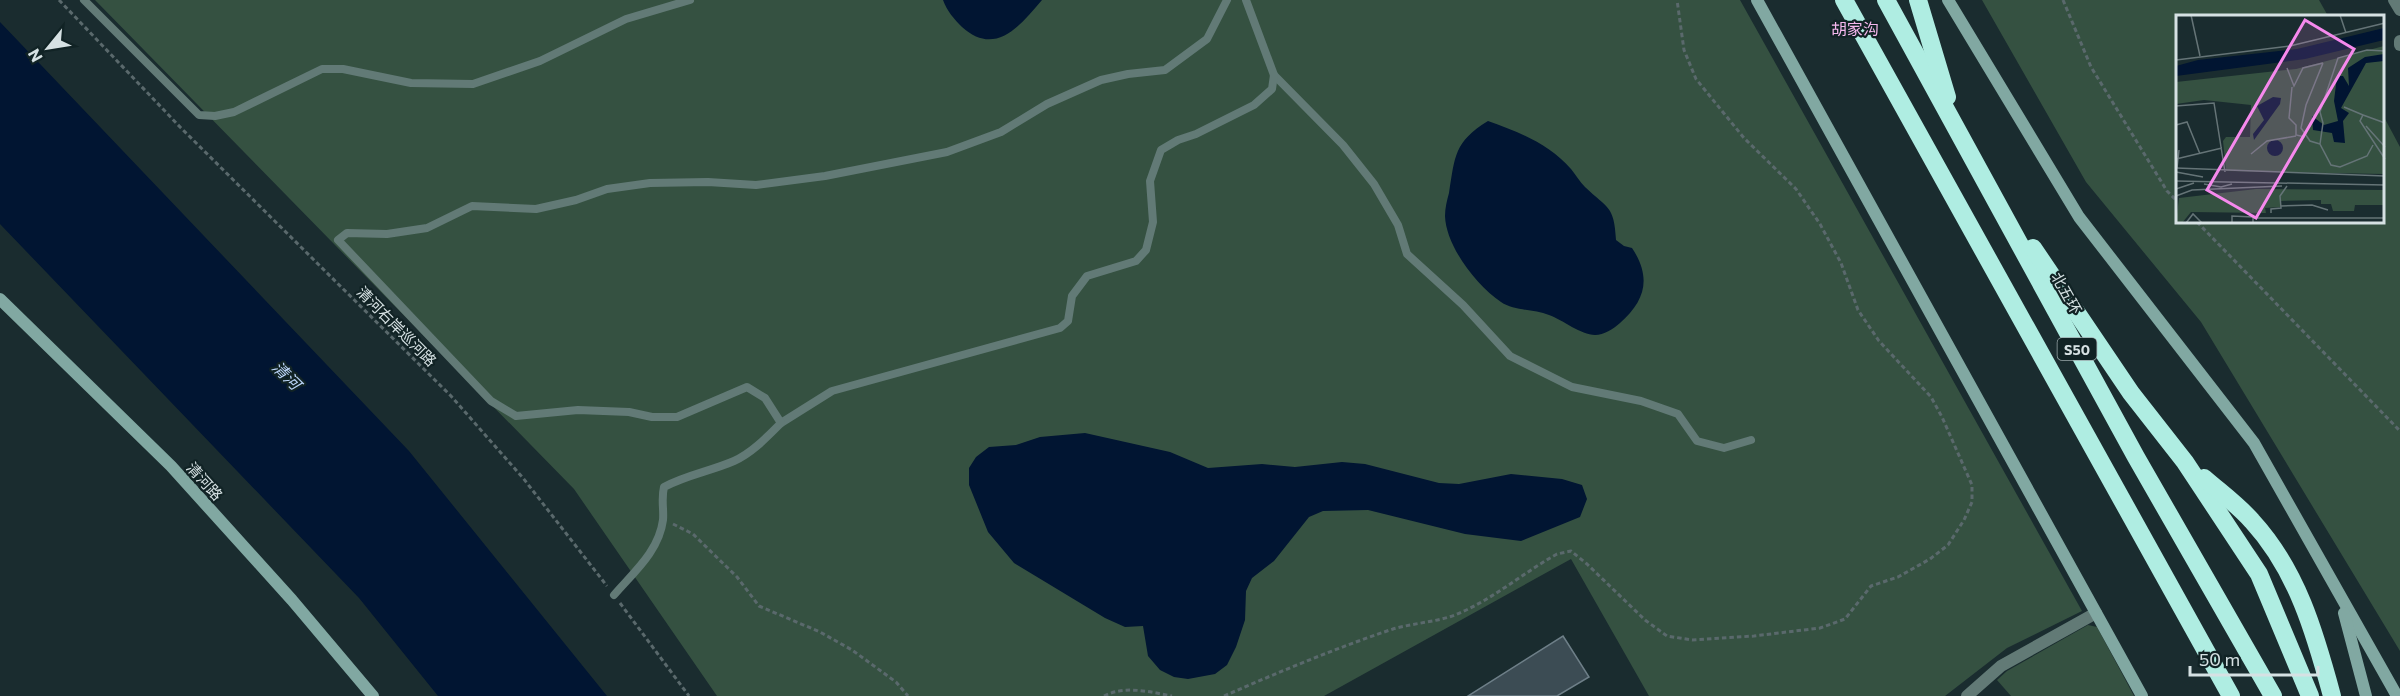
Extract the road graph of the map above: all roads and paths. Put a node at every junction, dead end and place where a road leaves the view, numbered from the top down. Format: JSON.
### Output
{"nodes":[{"id":1,"x":59,"y":0,"type":"edge"},
{"id":2,"x":84,"y":0,"type":"edge"},
{"id":3,"x":690,"y":0,"type":"edge"},
{"id":4,"x":1227,"y":0,"type":"edge"},
{"id":5,"x":1246,"y":0,"type":"edge"},
{"id":6,"x":1756,"y":0,"type":"edge"},
{"id":7,"x":1844,"y":0,"type":"edge"},
{"id":8,"x":1886,"y":0,"type":"edge"},
{"id":9,"x":1918,"y":0,"type":"edge"},
{"id":10,"x":1948,"y":0,"type":"edge"},
{"id":11,"x":2063,"y":0,"type":"edge"},
{"id":12,"x":2394,"y":0,"type":"edge"},
{"id":13,"x":2400,"y":10,"type":"edge"},
{"id":14,"x":1274,"y":75,"type":"junction"},
{"id":15,"x":1956,"y":130,"type":"junction"},
{"id":16,"x":1970,"y":154,"type":"junction"},
{"id":17,"x":2176,"y":200,"type":"edge"},
{"id":18,"x":2199,"y":224,"type":"edge"},
{"id":19,"x":0,"y":299,"type":"edge"},
{"id":20,"x":781,"y":423,"type":"junction"},
{"id":21,"x":2400,"y":431,"type":"edge"},
{"id":22,"x":1751,"y":440,"type":"dead end"},
{"id":23,"x":2185,"y":462,"type":"junction"},
{"id":24,"x":663,"y":519,"type":"junction"},
{"id":25,"x":614,"y":595,"type":"junction"},
{"id":26,"x":2339,"y":596,"type":"junction"},
{"id":27,"x":2096,"y":614,"type":"junction"},
{"id":28,"x":1388,"y":631,"type":"dead end"},
{"id":29,"x":373,"y":696,"type":"edge"},
{"id":30,"x":689,"y":696,"type":"edge"},
{"id":31,"x":908,"y":696,"type":"edge"},
{"id":32,"x":1104,"y":696,"type":"edge"},
{"id":33,"x":1172,"y":696,"type":"edge"},
{"id":34,"x":1224,"y":696,"type":"edge"},
{"id":35,"x":1967,"y":696,"type":"edge"},
{"id":36,"x":2142,"y":696,"type":"edge"},
{"id":37,"x":2230,"y":696,"type":"edge"},
{"id":38,"x":2273,"y":696,"type":"edge"},
{"id":39,"x":2310,"y":696,"type":"edge"},
{"id":40,"x":2332,"y":696,"type":"edge"},
{"id":41,"x":2366,"y":696,"type":"edge"},
{"id":42,"x":2397,"y":696,"type":"edge"}],
"edges":[{"from":1,"to":25,"type":"path","name":"清河右岸巡河路"},
{"from":2,"to":3,"type":"lane"},
{"from":4,"to":20,"type":"lane"},
{"from":5,"to":14,"type":"lane"},
{"from":6,"to":27,"type":"street"},
{"from":7,"to":37,"type":"highway","number":"S50"},
{"from":8,"to":15,"type":"highway","name":"北五环","number":"S50"},
{"from":9,"to":15,"type":"highway"},
{"from":10,"to":26,"type":"street"},
{"from":11,"to":17,"type":"path"},
{"from":12,"to":13,"type":"street"},
{"from":14,"to":20,"type":"lane"},
{"from":14,"to":22,"type":"lane"},
{"from":15,"to":16,"type":"highway","name":"北五环","number":"S50"},
{"from":16,"to":23,"type":"highway"},
{"from":16,"to":38,"type":"highway","name":"北五环","number":"S50"},
{"from":18,"to":21,"type":"path"},
{"from":19,"to":29,"type":"street","name":"清河路"},
{"from":20,"to":24,"type":"lane"},
{"from":23,"to":39,"type":"highway"},
{"from":23,"to":40,"type":"highway"},
{"from":24,"to":25,"type":"lane"},
{"from":24,"to":31,"type":"path"},
{"from":25,"to":30,"type":"path","name":"清河右岸巡河路"},
{"from":26,"to":41,"type":"street"},
{"from":26,"to":42,"type":"street"},
{"from":27,"to":35,"type":"street"},
{"from":27,"to":36,"type":"street"},
{"from":28,"to":34,"type":"path"},
{"from":32,"to":33,"type":"path"}]}
